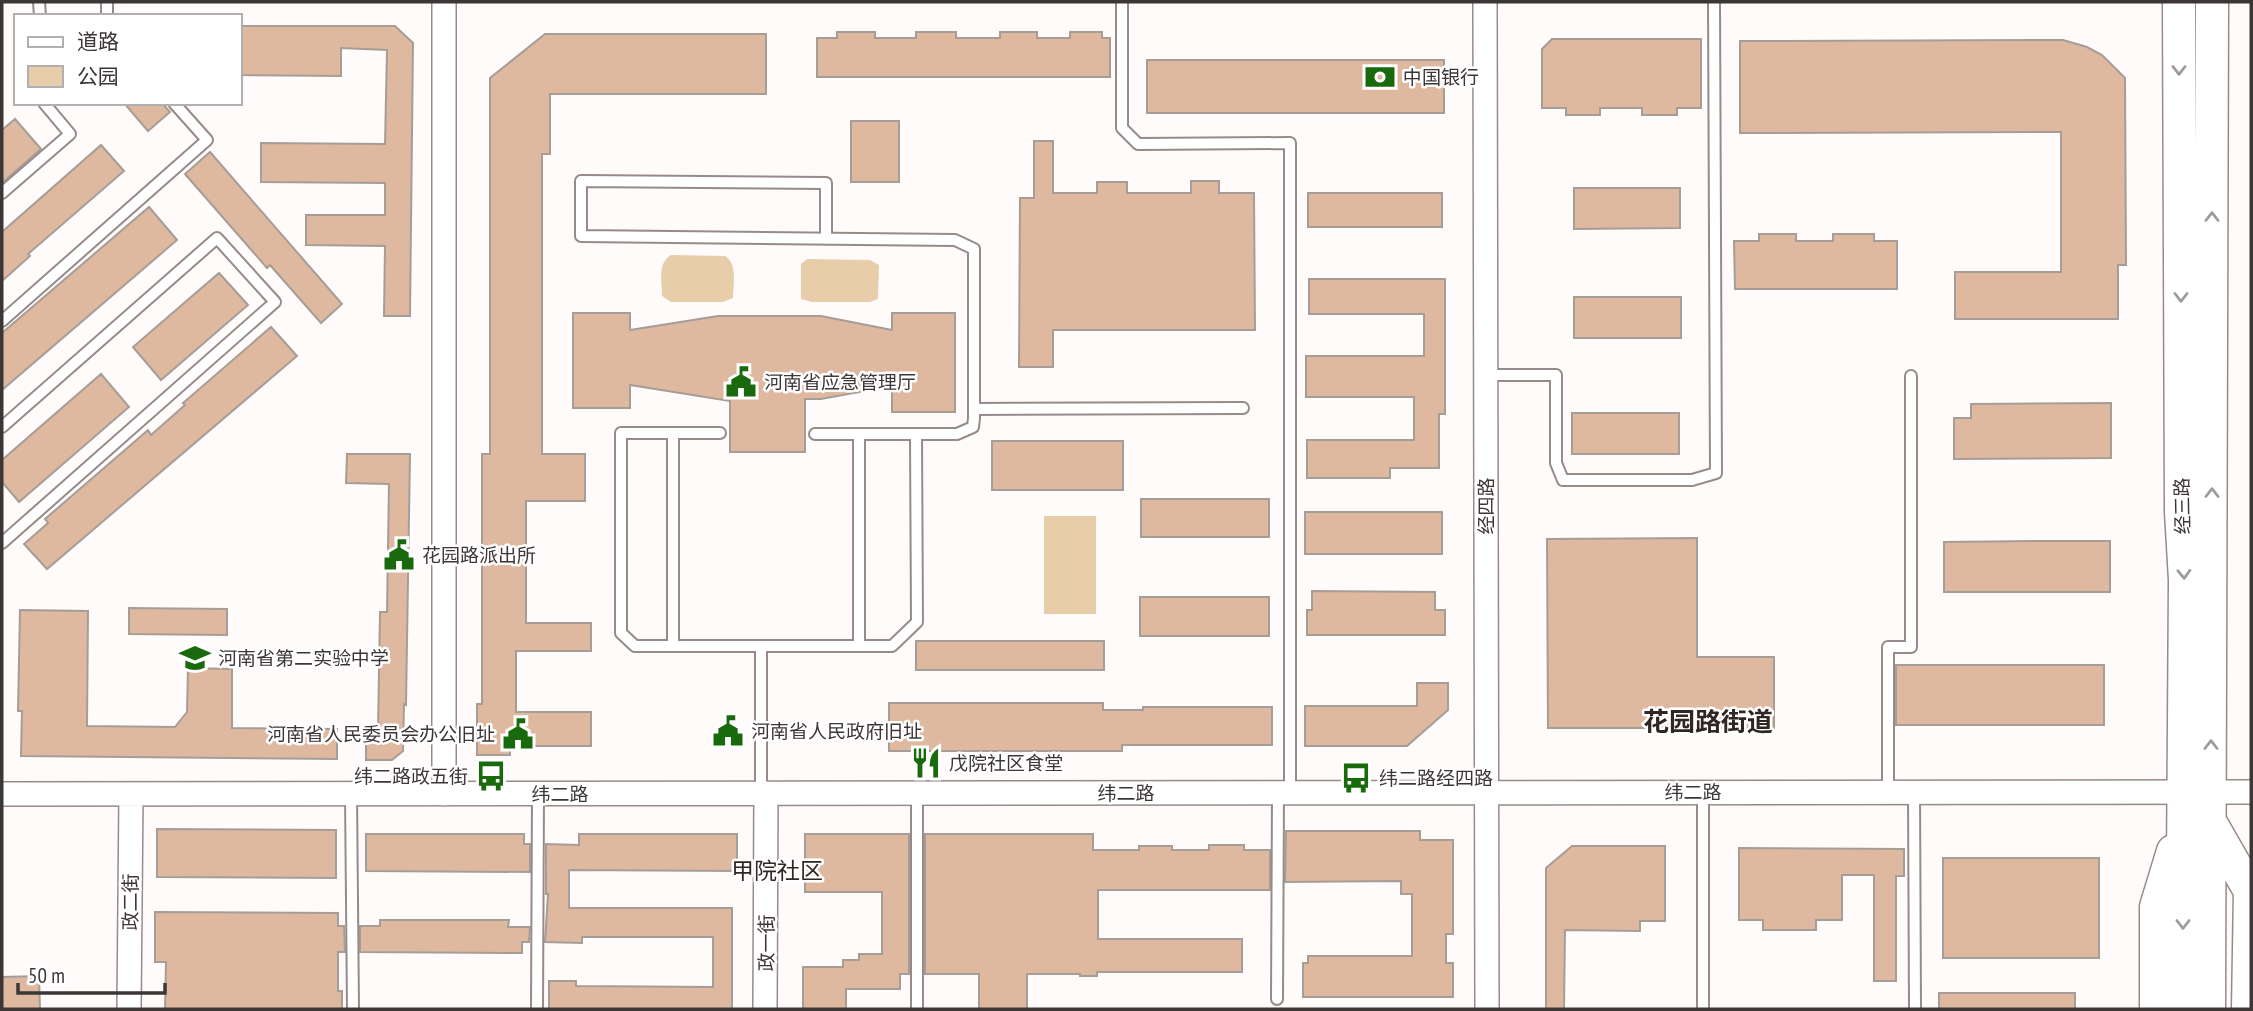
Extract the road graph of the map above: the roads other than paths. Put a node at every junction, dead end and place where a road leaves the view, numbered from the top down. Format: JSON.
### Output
{"nodes":[{"id":1,"x":443,"y":2,"type":"edge"},
{"id":2,"x":1122,"y":2,"type":"edge"},
{"id":3,"x":1485,"y":2,"type":"edge"},
{"id":4,"x":1714,"y":2,"type":"edge"},
{"id":5,"x":2179,"y":2,"type":"edge"},
{"id":6,"x":2212,"y":2,"type":"edge"},
{"id":7,"x":46,"y":105,"type":"edge"},
{"id":8,"x":176,"y":105,"type":"edge"},
{"id":9,"x":2,"y":193,"type":"edge"},
{"id":10,"x":825,"y":239,"type":"junction"},
{"id":11,"x":2,"y":321,"type":"edge"},
{"id":12,"x":1485,"y":375,"type":"junction"},
{"id":13,"x":1911,"y":376,"type":"dead end"},
{"id":14,"x":1243,"y":408,"type":"dead end"},
{"id":15,"x":974,"y":409,"type":"junction"},
{"id":16,"x":2,"y":427,"type":"edge"},
{"id":17,"x":673,"y":433,"type":"junction"},
{"id":18,"x":720,"y":433,"type":"dead end"},
{"id":19,"x":815,"y":434,"type":"dead end"},
{"id":20,"x":859,"y":434,"type":"junction"},
{"id":21,"x":916,"y":434,"type":"junction"},
{"id":22,"x":2,"y":542,"type":"edge"},
{"id":23,"x":673,"y":646,"type":"junction"},
{"id":24,"x":761,"y":646,"type":"junction"},
{"id":25,"x":859,"y":646,"type":"junction"},
{"id":26,"x":1486,"y":792,"type":"junction"},
{"id":27,"x":1703,"y":792,"type":"junction"},
{"id":28,"x":1888,"y":792,"type":"junction"},
{"id":29,"x":1914,"y":792,"type":"junction"},
{"id":30,"x":2251,"y":792,"type":"edge"},
{"id":31,"x":764,"y":793,"type":"junction"},
{"id":32,"x":917,"y":793,"type":"junction"},
{"id":33,"x":1284,"y":793,"type":"junction"},
{"id":34,"x":2,"y":794,"type":"edge"},
{"id":35,"x":131,"y":794,"type":"junction"},
{"id":36,"x":351,"y":794,"type":"junction"},
{"id":37,"x":443,"y":794,"type":"junction"},
{"id":38,"x":538,"y":794,"type":"junction"},
{"id":39,"x":2197,"y":807,"type":"junction"},
{"id":40,"x":1277,"y":999,"type":"dead end"},
{"id":41,"x":129,"y":1009,"type":"edge"},
{"id":42,"x":353,"y":1009,"type":"edge"},
{"id":43,"x":537,"y":1009,"type":"edge"},
{"id":44,"x":765,"y":1009,"type":"edge"},
{"id":45,"x":917,"y":1009,"type":"edge"},
{"id":46,"x":1487,"y":1009,"type":"edge"},
{"id":47,"x":1703,"y":1009,"type":"edge"},
{"id":48,"x":1914,"y":1009,"type":"edge"},
{"id":49,"x":2156,"y":1009,"type":"edge"},
{"id":50,"x":2182,"y":1009,"type":"edge"},
{"id":51,"x":2209,"y":1009,"type":"edge"},
{"id":52,"x":2248,"y":1009,"type":"edge"}],
"edges":[{"from":1,"to":37,"type":"street"},
{"from":2,"to":33,"type":"lane"},
{"from":3,"to":12,"type":"street","name":"经四路"},
{"from":4,"to":12,"type":"lane"},
{"from":5,"to":39,"type":"main road","name":"经三路","one_way":true},
{"from":39,"to":6,"type":"main road","name":"经三路","one_way":true},
{"from":7,"to":9,"type":"lane"},
{"from":8,"to":11,"type":"lane"},
{"from":10,"to":10,"type":"lane"},
{"from":10,"to":15,"type":"lane"},
{"from":12,"to":26,"type":"street","name":"经四路"},
{"from":13,"to":28,"type":"lane"},
{"from":14,"to":15,"type":"lane"},
{"from":15,"to":21,"type":"lane"},
{"from":16,"to":22,"type":"lane"},
{"from":17,"to":18,"type":"lane"},
{"from":17,"to":23,"type":"lane"},
{"from":17,"to":23,"type":"lane"},
{"from":19,"to":20,"type":"lane"},
{"from":20,"to":21,"type":"lane"},
{"from":20,"to":25,"type":"lane"},
{"from":21,"to":25,"type":"lane"},
{"from":23,"to":24,"type":"lane"},
{"from":24,"to":25,"type":"lane"},
{"from":24,"to":31,"type":"lane"},
{"from":26,"to":27,"type":"street","name":"纬二路"},
{"from":26,"to":33,"type":"street","name":"纬二路"},
{"from":26,"to":46,"type":"street","name":"经四路"},
{"from":27,"to":28,"type":"street","name":"纬二路"},
{"from":27,"to":47,"type":"lane"},
{"from":28,"to":29,"type":"street","name":"纬二路"},
{"from":29,"to":39,"type":"street","name":"纬二路"},
{"from":29,"to":48,"type":"lane"},
{"from":30,"to":39,"type":"street","name":"纬二路"},
{"from":31,"to":32,"type":"street","name":"纬二路"},
{"from":31,"to":38,"type":"street","name":"纬二路"},
{"from":31,"to":44,"type":"street","name":"政一街"},
{"from":32,"to":33,"type":"street","name":"纬二路"},
{"from":32,"to":45,"type":"lane"},
{"from":33,"to":40,"type":"lane"},
{"from":34,"to":35,"type":"street","name":"纬二路"},
{"from":35,"to":36,"type":"street","name":"纬二路"},
{"from":35,"to":41,"type":"street","name":"政二街"},
{"from":36,"to":37,"type":"street","name":"纬二路"},
{"from":36,"to":42,"type":"lane"},
{"from":37,"to":38,"type":"street","name":"纬二路"},
{"from":38,"to":43,"type":"lane"},
{"from":39,"to":49,"type":"main road"},
{"from":39,"to":50,"type":"main road","name":"经三路","one_way":true},
{"from":39,"to":51,"type":"main road","name":"经三路"},
{"from":39,"to":52,"type":"main road"}]}
